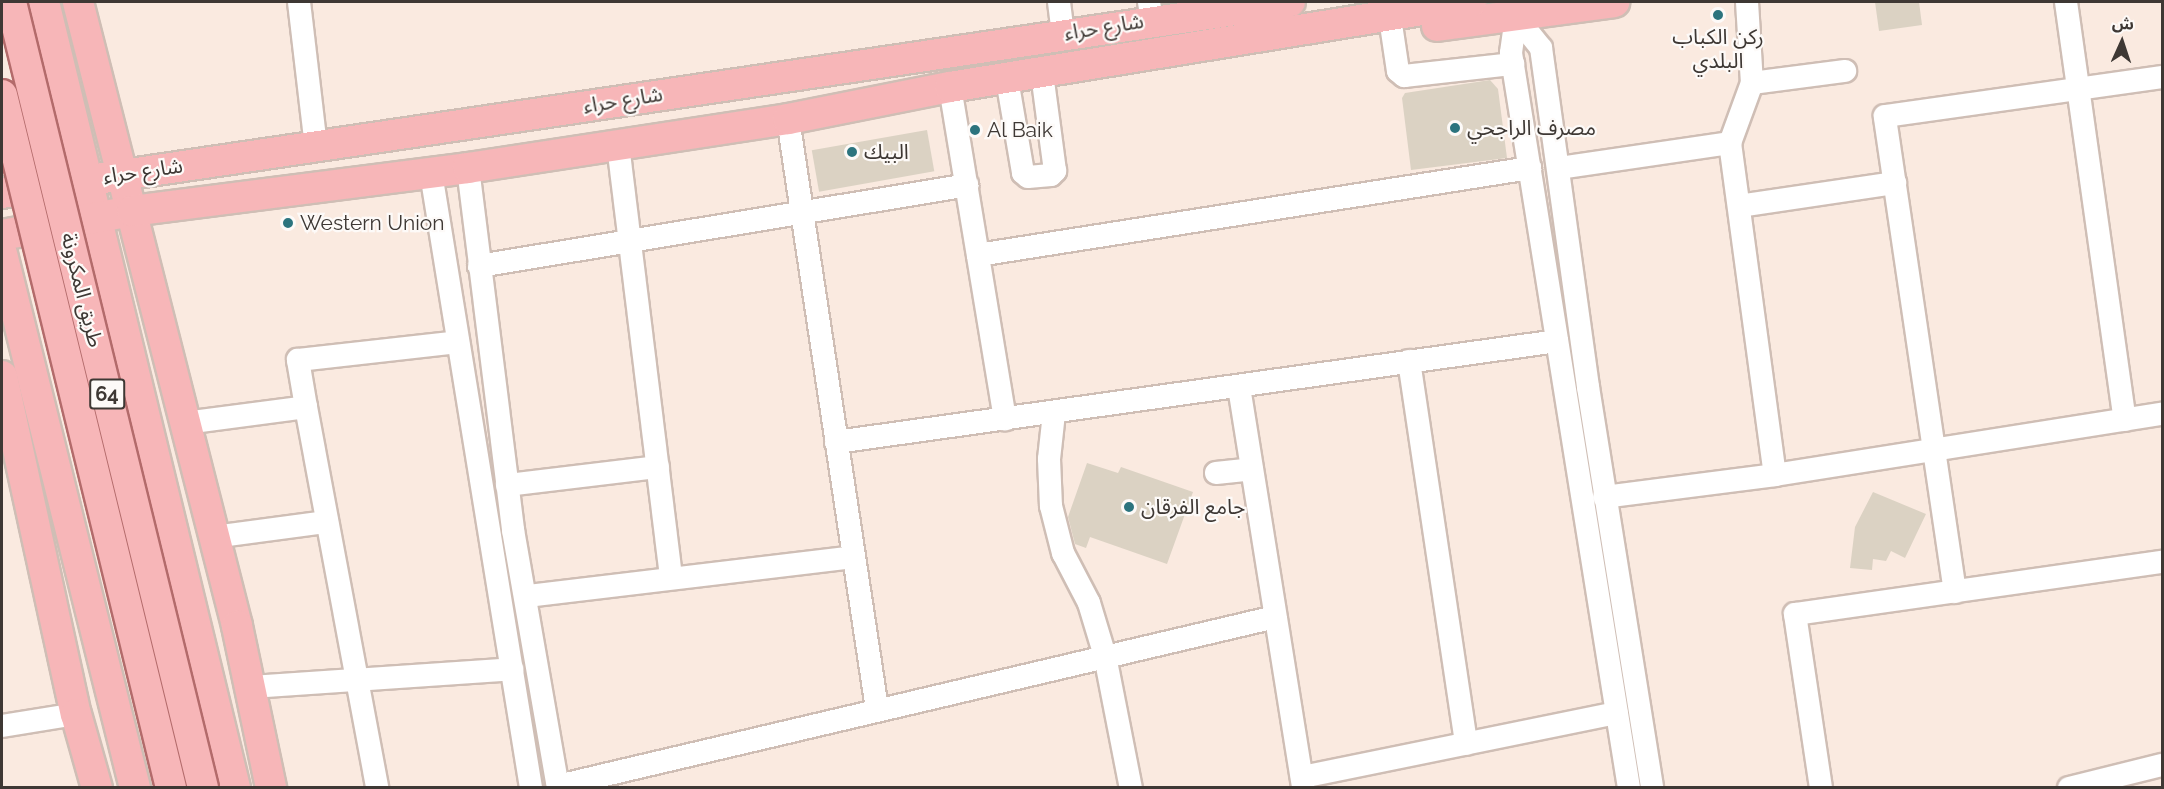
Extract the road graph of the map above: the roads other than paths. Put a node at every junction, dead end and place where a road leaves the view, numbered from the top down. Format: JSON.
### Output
{"nodes":[{"id":1,"x":11,"y":2,"type":"edge"},
{"id":2,"x":34,"y":2,"type":"edge"},
{"id":3,"x":44,"y":2,"type":"edge"},
{"id":4,"x":78,"y":2,"type":"edge"},
{"id":5,"x":299,"y":2,"type":"edge"},
{"id":6,"x":1059,"y":2,"type":"edge"},
{"id":7,"x":1290,"y":2,"type":"edge"},
{"id":8,"x":1471,"y":2,"type":"edge"},
{"id":9,"x":1614,"y":2,"type":"edge"},
{"id":10,"x":1747,"y":2,"type":"edge"},
{"id":11,"x":2066,"y":2,"type":"edge"},
{"id":12,"x":1251,"y":3,"type":"edge"},
{"id":13,"x":1150,"y":11,"type":"edge"},
{"id":14,"x":1516,"y":17,"type":"junction"},
{"id":15,"x":1392,"y":31,"type":"junction"},
{"id":16,"x":1063,"y":34,"type":"junction"},
{"id":17,"x":1109,"y":63,"type":"junction"},
{"id":18,"x":1513,"y":64,"type":"junction"},
{"id":19,"x":1845,"y":71,"type":"dead end"},
{"id":20,"x":1042,"y":74,"type":"junction"},
{"id":21,"x":2163,"y":77,"type":"edge"},
{"id":22,"x":1007,"y":79,"type":"junction"},
{"id":23,"x":1752,"y":83,"type":"junction"},
{"id":24,"x":950,"y":87,"type":"junction"},
{"id":25,"x":2080,"y":88,"type":"junction"},
{"id":26,"x":2,"y":95,"type":"edge"},
{"id":27,"x":2,"y":103,"type":"edge"},
{"id":28,"x":1048,"y":117,"type":"junction"},
{"id":29,"x":788,"y":119,"type":"junction"},
{"id":30,"x":1014,"y":120,"type":"junction"},
{"id":31,"x":1730,"y":143,"type":"junction"},
{"id":32,"x":618,"y":144,"type":"junction"},
{"id":33,"x":316,"y":146,"type":"junction"},
{"id":34,"x":468,"y":168,"type":"junction"},
{"id":35,"x":1530,"y":168,"type":"junction"},
{"id":36,"x":1559,"y":168,"type":"junction"},
{"id":37,"x":431,"y":173,"type":"junction"},
{"id":38,"x":120,"y":175,"type":"junction"},
{"id":39,"x":89,"y":179,"type":"junction"},
{"id":40,"x":1894,"y":183,"type":"junction"},
{"id":41,"x":967,"y":185,"type":"junction"},
{"id":42,"x":2,"y":194,"type":"edge"},
{"id":43,"x":1739,"y":206,"type":"junction"},
{"id":44,"x":132,"y":211,"type":"junction"},
{"id":45,"x":803,"y":211,"type":"junction"},
{"id":46,"x":98,"y":217,"type":"junction"},
{"id":47,"x":2,"y":235,"type":"edge"},
{"id":48,"x":627,"y":241,"type":"junction"},
{"id":49,"x":2,"y":254,"type":"edge"},
{"id":50,"x":978,"y":255,"type":"junction"},
{"id":51,"x":479,"y":266,"type":"junction"},
{"id":52,"x":1557,"y":341,"type":"junction"},
{"id":53,"x":459,"y":342,"type":"junction"},
{"id":54,"x":1409,"y":361,"type":"junction"},
{"id":55,"x":1239,"y":387,"type":"junction"},
{"id":56,"x":1588,"y":387,"type":"junction"},
{"id":57,"x":1565,"y":389,"type":"junction"},
{"id":58,"x":4,"y":394,"type":"edge"},
{"id":59,"x":306,"y":407,"type":"junction"},
{"id":60,"x":1054,"y":413,"type":"junction"},
{"id":61,"x":2163,"y":414,"type":"edge"},
{"id":62,"x":1005,"y":419,"type":"junction"},
{"id":63,"x":2125,"y":420,"type":"junction"},
{"id":64,"x":185,"y":423,"type":"junction"},
{"id":65,"x":836,"y":442,"type":"junction"},
{"id":66,"x":1934,"y":450,"type":"junction"},
{"id":67,"x":658,"y":467,"type":"junction"},
{"id":68,"x":158,"y":468,"type":"junction"},
{"id":69,"x":1252,"y":469,"type":"junction"},
{"id":70,"x":1216,"y":473,"type":"dead end"},
{"id":71,"x":1775,"y":475,"type":"junction"},
{"id":72,"x":507,"y":485,"type":"junction"},
{"id":73,"x":60,"y":493,"type":"junction"},
{"id":74,"x":1604,"y":497,"type":"junction"},
{"id":75,"x":327,"y":522,"type":"junction"},
{"id":76,"x":513,"y":530,"type":"junction"},
{"id":77,"x":214,"y":537,"type":"junction"},
{"id":78,"x":490,"y":537,"type":"junction"},
{"id":79,"x":853,"y":557,"type":"junction"},
{"id":80,"x":2163,"y":562,"type":"edge"},
{"id":81,"x":671,"y":577,"type":"junction"},
{"id":82,"x":1955,"y":592,"type":"junction"},
{"id":83,"x":526,"y":597,"type":"junction"},
{"id":84,"x":1275,"y":617,"type":"junction"},
{"id":85,"x":237,"y":626,"type":"junction"},
{"id":86,"x":200,"y":636,"type":"junction"},
{"id":87,"x":1105,"y":656,"type":"junction"},
{"id":88,"x":512,"y":669,"type":"junction"},
{"id":89,"x":357,"y":679,"type":"junction"},
{"id":90,"x":251,"y":687,"type":"junction"},
{"id":91,"x":877,"y":709,"type":"junction"},
{"id":92,"x":1617,"y":713,"type":"junction"},
{"id":93,"x":76,"y":714,"type":"junction"},
{"id":94,"x":2,"y":726,"type":"edge"},
{"id":95,"x":1466,"y":744,"type":"junction"},
{"id":96,"x":126,"y":752,"type":"junction"},
{"id":97,"x":2163,"y":765,"type":"edge"},
{"id":98,"x":94,"y":776,"type":"edge"},
{"id":99,"x":1303,"y":782,"type":"edge"},
{"id":100,"x":558,"y":787,"type":"edge"},
{"id":101,"x":135,"y":788,"type":"edge"},
{"id":102,"x":171,"y":788,"type":"edge"},
{"id":103,"x":203,"y":788,"type":"edge"},
{"id":104,"x":236,"y":788,"type":"edge"},
{"id":105,"x":271,"y":788,"type":"edge"},
{"id":106,"x":377,"y":788,"type":"edge"},
{"id":107,"x":531,"y":788,"type":"edge"},
{"id":108,"x":1131,"y":788,"type":"edge"},
{"id":109,"x":1629,"y":788,"type":"edge"},
{"id":110,"x":1652,"y":788,"type":"edge"},
{"id":111,"x":1821,"y":788,"type":"edge"},
{"id":112,"x":2069,"y":788,"type":"edge"}],
"edges":[{"from":1,"to":103,"type":"main road","name":"طريق المكرونة","number":"64","bridge":true},
{"from":2,"to":27,"type":"main road"},
{"from":3,"to":39,"type":"main road"},
{"from":4,"to":38,"type":"main road"},
{"from":5,"to":33,"type":"street"},
{"from":6,"to":16,"type":"street"},
{"from":7,"to":12,"type":"main road","name":"شارع حراء"},
{"from":8,"to":17,"type":"main road","name":"شارع حراء"},
{"from":9,"to":14,"type":"main road","name":"شارع حراء"},
{"from":10,"to":23,"type":"street"},
{"from":11,"to":25,"type":"street"},
{"from":12,"to":13,"type":"main road","name":"شارع حراء"},
{"from":13,"to":16,"type":"main road","name":"شارع حراء"},
{"from":14,"to":15,"type":"main road","name":"شارع حراء"},
{"from":14,"to":18,"type":"street"},
{"from":14,"to":36,"type":"street"},
{"from":15,"to":17,"type":"main road","name":"شارع حراء"},
{"from":15,"to":18,"type":"street"},
{"from":16,"to":33,"type":"main road","name":"شارع حراء"},
{"from":17,"to":20,"type":"main road","name":"شارع حراء"},
{"from":18,"to":35,"type":"street"},
{"from":19,"to":23,"type":"street"},
{"from":20,"to":22,"type":"main road","name":"شارع حراء"},
{"from":20,"to":28,"type":"street"},
{"from":21,"to":25,"type":"street"},
{"from":22,"to":24,"type":"main road","name":"شارع حراء"},
{"from":22,"to":30,"type":"street"},
{"from":23,"to":31,"type":"street"},
{"from":24,"to":29,"type":"main road","name":"شارع حراء"},
{"from":24,"to":41,"type":"street"},
{"from":25,"to":40,"type":"street"},
{"from":25,"to":63,"type":"street"},
{"from":26,"to":102,"type":"main road","name":"طريق المكرونة","number":"64","bridge":true},
{"from":28,"to":30,"type":"street"},
{"from":28,"to":30,"type":"street"},
{"from":29,"to":32,"type":"main road","name":"شارع حراء"},
{"from":29,"to":45,"type":"street"},
{"from":31,"to":36,"type":"street"},
{"from":31,"to":43,"type":"street"},
{"from":32,"to":34,"type":"main road","name":"شارع حراء"},
{"from":32,"to":48,"type":"street"},
{"from":33,"to":38,"type":"main road","name":"شارع حراء"},
{"from":34,"to":37,"type":"main road","name":"شارع حراء"},
{"from":34,"to":51,"type":"street"},
{"from":35,"to":50,"type":"street"},
{"from":35,"to":52,"type":"street"},
{"from":36,"to":56,"type":"street"},
{"from":37,"to":44,"type":"main road","name":"شارع حراء"},
{"from":37,"to":53,"type":"street"},
{"from":38,"to":39,"type":"main road","name":"شارع حراء"},
{"from":38,"to":44,"type":"main road"},
{"from":39,"to":42,"type":"main road","name":"شارع حراء"},
{"from":39,"to":46,"type":"main road"},
{"from":40,"to":43,"type":"street"},
{"from":40,"to":66,"type":"street"},
{"from":41,"to":45,"type":"street"},
{"from":41,"to":50,"type":"street"},
{"from":43,"to":71,"type":"street"},
{"from":44,"to":46,"type":"main road","name":"شارع حراء"},
{"from":44,"to":64,"type":"main road"},
{"from":45,"to":48,"type":"street"},
{"from":45,"to":65,"type":"street"},
{"from":46,"to":47,"type":"main road","name":"شارع حراء"},
{"from":46,"to":68,"type":"main road"},
{"from":48,"to":51,"type":"street"},
{"from":48,"to":67,"type":"street"},
{"from":49,"to":73,"type":"main road"},
{"from":50,"to":62,"type":"street"},
{"from":51,"to":72,"type":"street"},
{"from":52,"to":54,"type":"street"},
{"from":52,"to":57,"type":"street"},
{"from":53,"to":59,"type":"street"},
{"from":53,"to":78,"type":"street"},
{"from":54,"to":55,"type":"street"},
{"from":54,"to":95,"type":"street"},
{"from":55,"to":60,"type":"street"},
{"from":55,"to":69,"type":"street"},
{"from":56,"to":57,"type":"street"},
{"from":56,"to":74,"type":"street"},
{"from":57,"to":92,"type":"street"},
{"from":58,"to":93,"type":"main road"},
{"from":59,"to":64,"type":"street"},
{"from":59,"to":75,"type":"street"},
{"from":60,"to":62,"type":"street"},
{"from":60,"to":87,"type":"street"},
{"from":61,"to":63,"type":"street"},
{"from":62,"to":65,"type":"street"},
{"from":63,"to":66,"type":"street"},
{"from":64,"to":77,"type":"main road"},
{"from":65,"to":79,"type":"street"},
{"from":66,"to":71,"type":"street"},
{"from":66,"to":82,"type":"street"},
{"from":67,"to":72,"type":"street"},
{"from":67,"to":81,"type":"street"},
{"from":68,"to":73,"type":"main road"},
{"from":68,"to":86,"type":"main road"},
{"from":69,"to":70,"type":"street"},
{"from":69,"to":84,"type":"street"},
{"from":71,"to":74,"type":"street"},
{"from":72,"to":76,"type":"street"},
{"from":73,"to":96,"type":"main road"},
{"from":74,"to":110,"type":"street"},
{"from":75,"to":77,"type":"street"},
{"from":75,"to":89,"type":"street"},
{"from":76,"to":78,"type":"street"},
{"from":76,"to":83,"type":"street"},
{"from":77,"to":85,"type":"main road"},
{"from":78,"to":88,"type":"street"},
{"from":79,"to":81,"type":"street"},
{"from":79,"to":91,"type":"street"},
{"from":80,"to":82,"type":"street"},
{"from":81,"to":83,"type":"street"},
{"from":82,"to":111,"type":"street"},
{"from":83,"to":100,"type":"street"},
{"from":84,"to":87,"type":"street"},
{"from":84,"to":99,"type":"street"},
{"from":85,"to":86,"type":"main road"},
{"from":85,"to":90,"type":"main road"},
{"from":86,"to":104,"type":"main road"},
{"from":87,"to":91,"type":"street"},
{"from":87,"to":108,"type":"street"},
{"from":88,"to":89,"type":"street"},
{"from":88,"to":107,"type":"street"},
{"from":89,"to":90,"type":"street"},
{"from":89,"to":106,"type":"street"},
{"from":90,"to":105,"type":"main road"},
{"from":91,"to":100,"type":"street"},
{"from":92,"to":95,"type":"street"},
{"from":92,"to":109,"type":"street"},
{"from":93,"to":94,"type":"street"},
{"from":93,"to":98,"type":"main road"},
{"from":95,"to":99,"type":"street"},
{"from":96,"to":98,"type":"main road"},
{"from":96,"to":101,"type":"main road"},
{"from":97,"to":112,"type":"street"}]}
